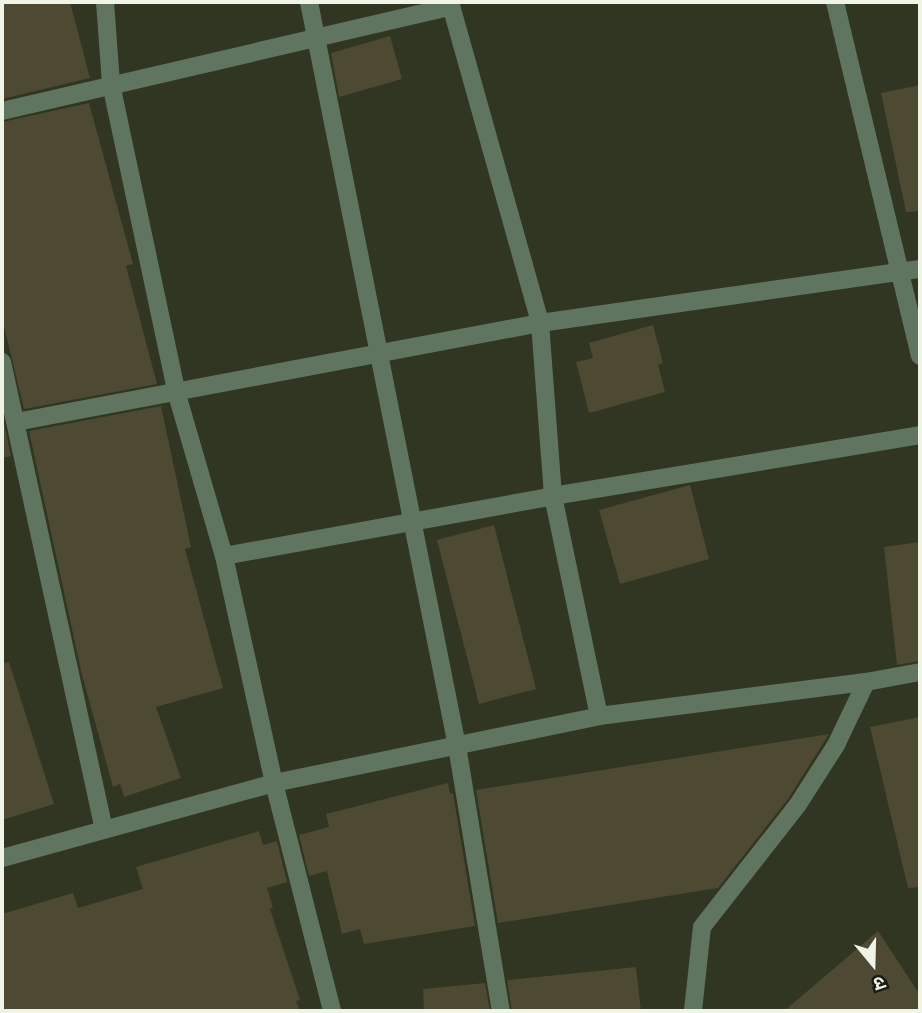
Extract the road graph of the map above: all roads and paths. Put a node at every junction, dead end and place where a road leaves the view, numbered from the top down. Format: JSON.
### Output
{"nodes":[{"id":1,"x":105,"y":2,"type":"edge"},
{"id":2,"x":309,"y":2,"type":"edge"},
{"id":3,"x":835,"y":2,"type":"edge"},
{"id":4,"x":450,"y":4,"type":"edge"},
{"id":5,"x":315,"y":38,"type":"junction"},
{"id":6,"x":111,"y":84,"type":"junction"},
{"id":7,"x":2,"y":111,"type":"edge"},
{"id":8,"x":920,"y":270,"type":"edge"},
{"id":9,"x":899,"y":274,"type":"junction"},
{"id":10,"x":540,"y":323,"type":"junction"},
{"id":11,"x":377,"y":353,"type":"junction"},
{"id":12,"x":920,"y":356,"type":"edge"},
{"id":13,"x":2,"y":362,"type":"edge"},
{"id":14,"x":176,"y":391,"type":"junction"},
{"id":15,"x":16,"y":422,"type":"junction"},
{"id":16,"x":920,"y":435,"type":"edge"},
{"id":17,"x":553,"y":496,"type":"junction"},
{"id":18,"x":411,"y":522,"type":"junction"},
{"id":19,"x":224,"y":556,"type":"junction"},
{"id":20,"x":920,"y":672,"type":"edge"},
{"id":21,"x":866,"y":682,"type":"junction"},
{"id":22,"x":599,"y":716,"type":"junction"},
{"id":23,"x":457,"y":746,"type":"junction"},
{"id":24,"x":274,"y":783,"type":"junction"},
{"id":25,"x":104,"y":829,"type":"junction"},
{"id":26,"x":2,"y":858,"type":"edge"},
{"id":27,"x":332,"y":1011,"type":"edge"},
{"id":28,"x":501,"y":1011,"type":"edge"},
{"id":29,"x":693,"y":1011,"type":"edge"}],
"edges":[{"from":1,"to":6,"type":"street"},
{"from":2,"to":5,"type":"street"},
{"from":3,"to":9,"type":"street"},
{"from":4,"to":5,"type":"street"},
{"from":4,"to":10,"type":"street"},
{"from":5,"to":6,"type":"street"},
{"from":5,"to":11,"type":"street"},
{"from":6,"to":7,"type":"street"},
{"from":6,"to":14,"type":"street"},
{"from":8,"to":9,"type":"street"},
{"from":9,"to":10,"type":"street"},
{"from":9,"to":12,"type":"street"},
{"from":10,"to":11,"type":"street"},
{"from":10,"to":17,"type":"street"},
{"from":11,"to":14,"type":"street"},
{"from":11,"to":18,"type":"street"},
{"from":13,"to":15,"type":"street"},
{"from":14,"to":15,"type":"street"},
{"from":14,"to":19,"type":"street"},
{"from":15,"to":25,"type":"street"},
{"from":16,"to":17,"type":"street"},
{"from":17,"to":18,"type":"street"},
{"from":17,"to":22,"type":"street"},
{"from":18,"to":19,"type":"street"},
{"from":18,"to":23,"type":"street"},
{"from":19,"to":24,"type":"street"},
{"from":20,"to":21,"type":"street"},
{"from":21,"to":22,"type":"street"},
{"from":21,"to":29,"type":"street"},
{"from":22,"to":23,"type":"street"},
{"from":23,"to":24,"type":"street"},
{"from":23,"to":28,"type":"street"},
{"from":24,"to":25,"type":"street"},
{"from":24,"to":27,"type":"street"},
{"from":25,"to":26,"type":"street"}]}
